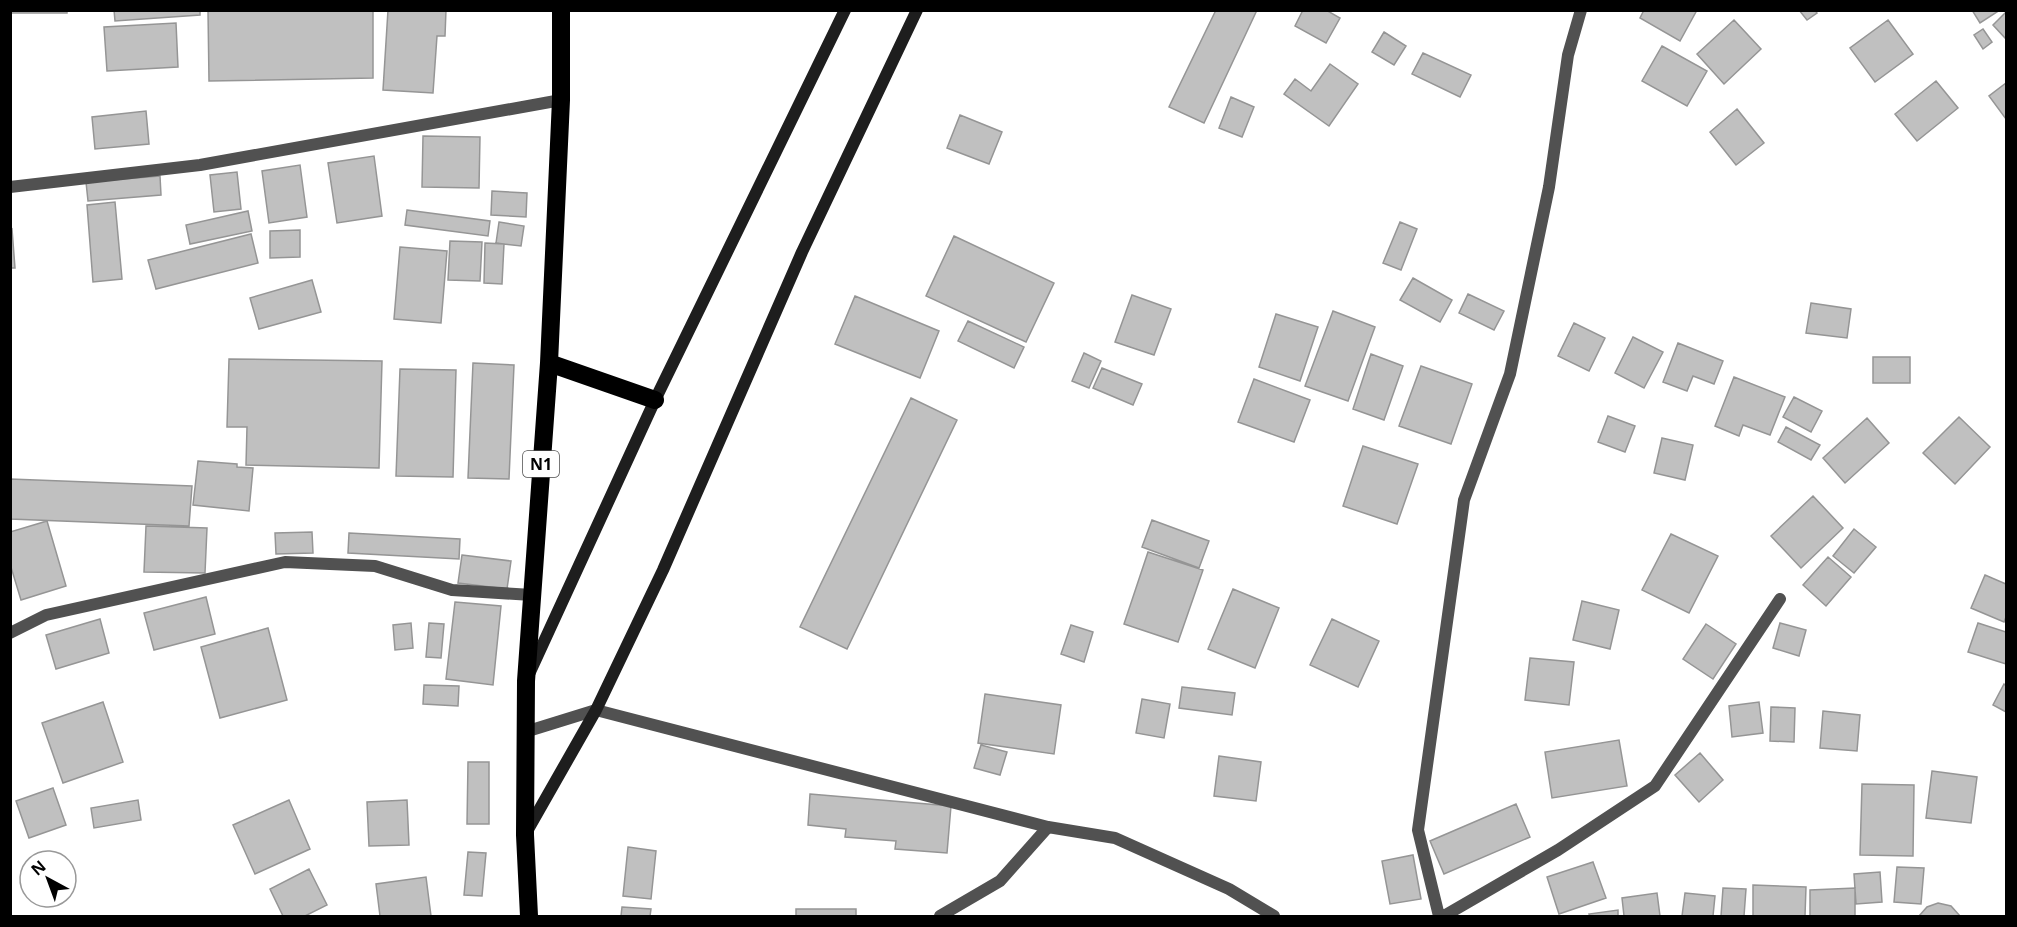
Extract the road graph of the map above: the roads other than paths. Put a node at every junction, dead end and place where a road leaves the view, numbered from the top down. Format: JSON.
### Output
{"nodes":[{"id":1,"x":561,"y":10,"type":"edge"},
{"id":2,"x":845,"y":10,"type":"edge"},
{"id":3,"x":916,"y":10,"type":"edge"},
{"id":4,"x":1581,"y":10,"type":"edge"},
{"id":5,"x":561,"y":100,"type":"junction"},
{"id":6,"x":10,"y":187,"type":"edge"},
{"id":7,"x":549,"y":363,"type":"junction"},
{"id":8,"x":654,"y":400,"type":"junction"},
{"id":9,"x":532,"y":595,"type":"junction"},
{"id":10,"x":1779,"y":599,"type":"dead end"},
{"id":11,"x":10,"y":633,"type":"edge"},
{"id":12,"x":526,"y":681,"type":"junction"},
{"id":13,"x":596,"y":710,"type":"junction"},
{"id":14,"x":525,"y":732,"type":"junction"},
{"id":15,"x":1048,"y":827,"type":"junction"},
{"id":16,"x":525,"y":835,"type":"junction"},
{"id":17,"x":529,"y":916,"type":"edge"},
{"id":18,"x":940,"y":916,"type":"edge"},
{"id":19,"x":1274,"y":916,"type":"edge"},
{"id":20,"x":1439,"y":916,"type":"edge"},
{"id":21,"x":1444,"y":916,"type":"edge"}],
"edges":[{"from":1,"to":5,"type":"highway","number":"N1"},
{"from":2,"to":8,"type":"street"},
{"from":3,"to":13,"type":"street"},
{"from":4,"to":20,"type":"street"},
{"from":5,"to":6,"type":"street"},
{"from":5,"to":7,"type":"highway","number":"N1"},
{"from":7,"to":8,"type":"highway"},
{"from":7,"to":9,"type":"highway","number":"N1"},
{"from":8,"to":12,"type":"street"},
{"from":9,"to":11,"type":"street"},
{"from":9,"to":12,"type":"highway","number":"N1"},
{"from":10,"to":21,"type":"street"},
{"from":12,"to":14,"type":"highway","number":"N1"},
{"from":13,"to":14,"type":"street"},
{"from":13,"to":15,"type":"street"},
{"from":13,"to":16,"type":"street"},
{"from":14,"to":16,"type":"highway","number":"N1"},
{"from":15,"to":18,"type":"street"},
{"from":15,"to":19,"type":"street"},
{"from":16,"to":17,"type":"highway","number":"N1"}]}
